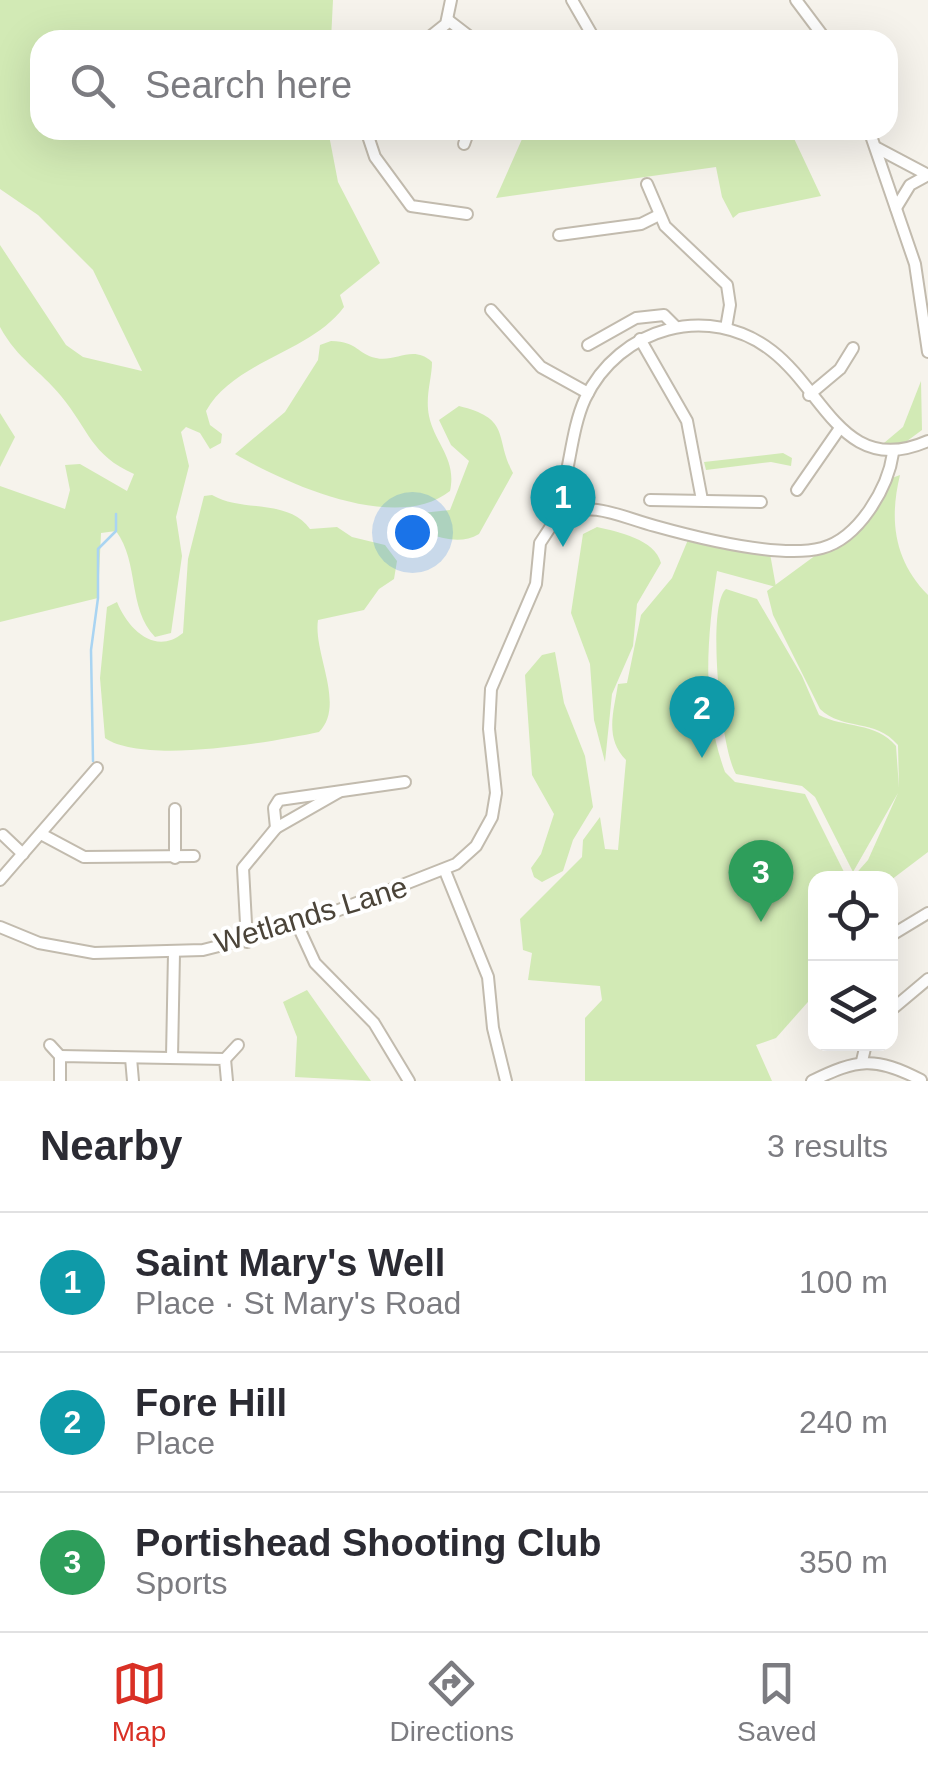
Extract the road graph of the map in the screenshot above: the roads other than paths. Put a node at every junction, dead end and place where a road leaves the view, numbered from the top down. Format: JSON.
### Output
{"nodes":[{"id":1,"x":451,"y":0,"type":"edge"},
{"id":2,"x":572,"y":0,"type":"edge"},
{"id":3,"x":796,"y":0,"type":"edge"},
{"id":4,"x":448,"y":20,"type":"junction"},
{"id":5,"x":437,"y":30,"type":"edge"},
{"id":6,"x":461,"y":30,"type":"edge"},
{"id":7,"x":589,"y":30,"type":"edge"},
{"id":8,"x":818,"y":30,"type":"edge"},
{"id":9,"x":368,"y":140,"type":"edge"},
{"id":10,"x":873,"y":140,"type":"edge"},
{"id":11,"x":876,"y":148,"type":"junction"},
{"id":12,"x":928,"y":175,"type":"edge"},
{"id":13,"x":648,"y":184,"type":"dead end"},
{"id":14,"x":896,"y":208,"type":"junction"},
{"id":15,"x":462,"y":210,"type":"dead end"},
{"id":16,"x":659,"y":215,"type":"junction"},
{"id":17,"x":565,"y":237,"type":"dead end"},
{"id":18,"x":498,"y":313,"type":"dead end"},
{"id":19,"x":592,"y":324,"type":"dead end"},
{"id":20,"x":676,"y":327,"type":"junction"},
{"id":21,"x":726,"y":328,"type":"junction"},
{"id":22,"x":599,"y":337,"type":"junction"},
{"id":23,"x":640,"y":339,"type":"junction"},
{"id":24,"x":588,"y":345,"type":"dead end"},
{"id":25,"x":928,"y":352,"type":"edge"},
{"id":26,"x":851,"y":355,"type":"dead end"},
{"id":27,"x":588,"y":393,"type":"junction"},
{"id":28,"x":809,"y":395,"type":"junction"},
{"id":29,"x":840,"y":428,"type":"junction"},
{"id":30,"x":928,"y":441,"type":"edge"},
{"id":31,"x":894,"y":453,"type":"junction"},
{"id":32,"x":574,"y":483,"type":"dead end"},
{"id":33,"x":804,"y":486,"type":"dead end"},
{"id":34,"x":650,"y":500,"type":"dead end"},
{"id":35,"x":702,"y":500,"type":"junction"},
{"id":36,"x":762,"y":502,"type":"dead end"},
{"id":37,"x":98,"y":768,"type":"dead end"},
{"id":38,"x":405,"y":782,"type":"dead end"},
{"id":39,"x":339,"y":792,"type":"junction"},
{"id":40,"x":176,"y":809,"type":"dead end"},
{"id":41,"x":276,"y":828,"type":"junction"},
{"id":42,"x":41,"y":834,"type":"junction"},
{"id":43,"x":2,"y":835,"type":"dead end"},
{"id":44,"x":24,"y":854,"type":"junction"},
{"id":45,"x":194,"y":856,"type":"dead end"},
{"id":46,"x":175,"y":858,"type":"junction"},
{"id":47,"x":445,"y":870,"type":"junction"},
{"id":48,"x":0,"y":880,"type":"edge"},
{"id":49,"x":928,"y":913,"type":"edge"},
{"id":50,"x":298,"y":926,"type":"junction"},
{"id":51,"x":0,"y":927,"type":"edge"},
{"id":52,"x":898,"y":931,"type":"edge"},
{"id":53,"x":247,"y":942,"type":"junction"},
{"id":54,"x":174,"y":953,"type":"junction"},
{"id":55,"x":928,"y":979,"type":"edge"},
{"id":56,"x":898,"y":1005,"type":"edge"},
{"id":57,"x":50,"y":1045,"type":"dead end"},
{"id":58,"x":238,"y":1045,"type":"dead end"},
{"id":59,"x":864,"y":1051,"type":"edge"},
{"id":60,"x":60,"y":1056,"type":"junction"},
{"id":61,"x":132,"y":1058,"type":"junction"},
{"id":62,"x":172,"y":1058,"type":"junction"},
{"id":63,"x":225,"y":1060,"type":"junction"},
{"id":64,"x":862,"y":1061,"type":"junction"},
{"id":65,"x":928,"y":1070,"type":"edge"},
{"id":66,"x":60,"y":1081,"type":"edge"},
{"id":67,"x":133,"y":1081,"type":"edge"},
{"id":68,"x":226,"y":1081,"type":"edge"},
{"id":69,"x":409,"y":1081,"type":"edge"},
{"id":70,"x":506,"y":1081,"type":"edge"},
{"id":71,"x":812,"y":1081,"type":"edge"},
{"id":72,"x":921,"y":1081,"type":"edge"}],
"edges":[{"from":1,"to":4,"type":"street"},
{"from":2,"to":7,"type":"street"},
{"from":3,"to":8,"type":"street"},
{"from":4,"to":5,"type":"street"},
{"from":4,"to":6,"type":"street"},
{"from":9,"to":15,"type":"street"},
{"from":10,"to":11,"type":"street"},
{"from":11,"to":12,"type":"street"},
{"from":11,"to":14,"type":"street"},
{"from":12,"to":14,"type":"street"},
{"from":13,"to":16,"type":"street"},
{"from":14,"to":25,"type":"street"},
{"from":16,"to":17,"type":"street"},
{"from":16,"to":21,"type":"street"},
{"from":18,"to":27,"type":"street"},
{"from":19,"to":22,"type":"street"},
{"from":20,"to":21,"type":"street"},
{"from":20,"to":22,"type":"street"},
{"from":20,"to":23,"type":"street"},
{"from":21,"to":28,"type":"street"},
{"from":22,"to":24,"type":"street"},
{"from":23,"to":27,"type":"street"},
{"from":23,"to":35,"type":"street"},
{"from":26,"to":28,"type":"street"},
{"from":27,"to":32,"type":"street"},
{"from":28,"to":29,"type":"street"},
{"from":29,"to":31,"type":"street"},
{"from":29,"to":33,"type":"street"},
{"from":30,"to":31,"type":"street"},
{"from":31,"to":47,"type":"street"},
{"from":34,"to":35,"type":"street"},
{"from":35,"to":36,"type":"street"},
{"from":37,"to":42,"type":"street"},
{"from":38,"to":39,"type":"street"},
{"from":39,"to":41,"type":"street"},
{"from":39,"to":41,"type":"street"},
{"from":40,"to":46,"type":"street"},
{"from":41,"to":53,"type":"street"},
{"from":42,"to":44,"type":"street"},
{"from":42,"to":46,"type":"street"},
{"from":43,"to":44,"type":"street"},
{"from":44,"to":48,"type":"street"},
{"from":45,"to":46,"type":"street"},
{"from":47,"to":50,"type":"street","name":"Wetlands Lane"},
{"from":47,"to":70,"type":"street"},
{"from":49,"to":52,"type":"street"},
{"from":50,"to":53,"type":"street","name":"Wetlands Lane"},
{"from":50,"to":69,"type":"street"},
{"from":51,"to":54,"type":"street","name":"Wetlands Lane"},
{"from":53,"to":54,"type":"street","name":"Wetlands Lane"},
{"from":54,"to":62,"type":"street"},
{"from":55,"to":56,"type":"street"},
{"from":57,"to":60,"type":"street"},
{"from":58,"to":63,"type":"street"},
{"from":59,"to":64,"type":"street"},
{"from":60,"to":61,"type":"street"},
{"from":60,"to":66,"type":"street"},
{"from":61,"to":62,"type":"street"},
{"from":61,"to":67,"type":"street"},
{"from":62,"to":63,"type":"street"},
{"from":63,"to":68,"type":"street"},
{"from":64,"to":71,"type":"street"},
{"from":64,"to":72,"type":"street"},
{"from":65,"to":72,"type":"street"}]}
